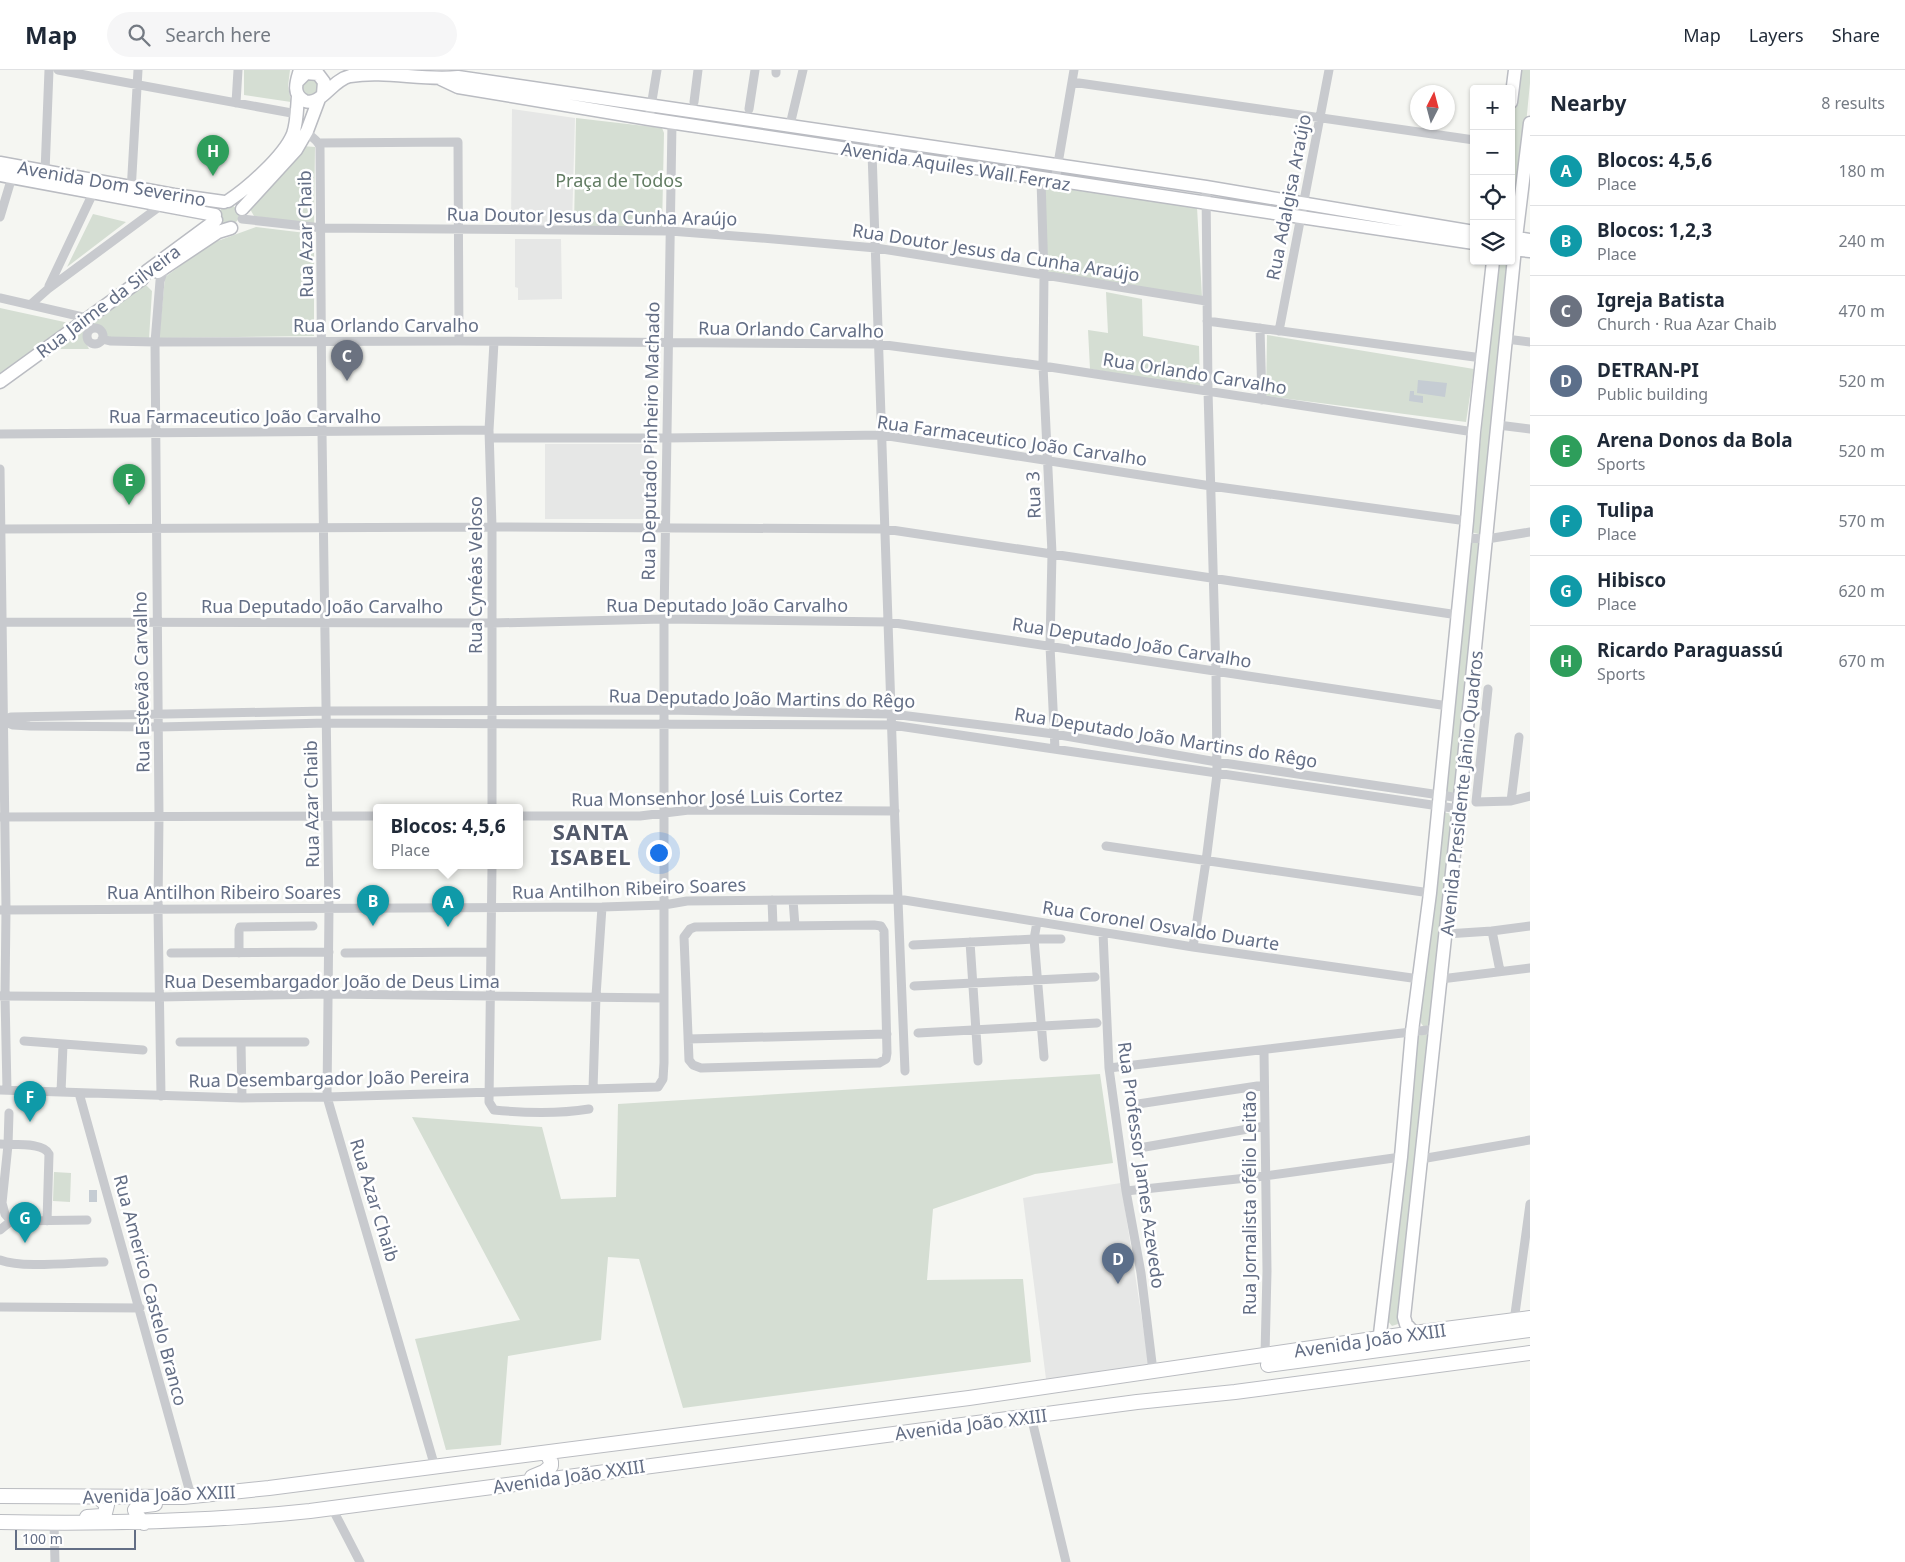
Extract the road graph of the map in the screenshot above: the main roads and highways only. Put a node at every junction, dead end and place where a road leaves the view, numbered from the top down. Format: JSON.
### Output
{"nodes":[{"id":1,"x":387,"y":70,"type":"edge"},
{"id":2,"x":1515,"y":70,"type":"edge"},
{"id":3,"x":319,"y":72,"type":"edge"},
{"id":4,"x":442,"y":74,"type":"edge"},
{"id":5,"x":405,"y":75,"type":"junction"},
{"id":6,"x":298,"y":76,"type":"edge"},
{"id":7,"x":1513,"y":85,"type":"edge"},
{"id":8,"x":298,"y":96,"type":"junction"},
{"id":9,"x":321,"y":97,"type":"junction"},
{"id":10,"x":1530,"y":129,"type":"edge"},
{"id":11,"x":0,"y":164,"type":"edge"},
{"id":12,"x":6,"y":176,"type":"edge"},
{"id":13,"x":131,"y":192,"type":"junction"},
{"id":14,"x":226,"y":202,"type":"junction"},
{"id":15,"x":242,"y":214,"type":"junction"},
{"id":16,"x":216,"y":217,"type":"junction"},
{"id":17,"x":231,"y":228,"type":"junction"},
{"id":18,"x":1470,"y":231,"type":"edge"},
{"id":19,"x":1515,"y":236,"type":"edge"},
{"id":20,"x":1530,"y":240,"type":"edge"},
{"id":21,"x":1470,"y":242,"type":"edge"},
{"id":22,"x":1515,"y":243,"type":"edge"},
{"id":23,"x":1515,"y":244,"type":"edge"},
{"id":24,"x":1530,"y":251,"type":"edge"},
{"id":25,"x":1493,"y":265,"type":"edge"},
{"id":26,"x":1512,"y":265,"type":"edge"},
{"id":27,"x":142,"y":279,"type":"junction"},
{"id":28,"x":0,"y":382,"type":"edge"},
{"id":29,"x":1530,"y":1318,"type":"edge"},
{"id":30,"x":1530,"y":1330,"type":"edge"},
{"id":31,"x":1414,"y":1333,"type":"junction"},
{"id":32,"x":1378,"y":1344,"type":"junction"},
{"id":33,"x":1530,"y":1344,"type":"edge"},
{"id":34,"x":1530,"y":1353,"type":"edge"},
{"id":35,"x":1091,"y":1381,"type":"junction"},
{"id":36,"x":1137,"y":1402,"type":"junction"},
{"id":37,"x":547,"y":1453,"type":"junction"},
{"id":38,"x":522,"y":1482,"type":"junction"},
{"id":39,"x":0,"y":1496,"type":"edge"},
{"id":40,"x":187,"y":1496,"type":"junction"},
{"id":41,"x":98,"y":1498,"type":"junction"},
{"id":42,"x":0,"y":1522,"type":"edge"},
{"id":43,"x":54,"y":1523,"type":"junction"},
{"id":44,"x":144,"y":1523,"type":"junction"}],
"edges":[{"from":1,"to":5,"type":"main road","name":"Avenida Aquiles Wall Ferraz"},
{"from":2,"to":7,"type":"main road"},
{"from":3,"to":6,"type":"main road"},
{"from":3,"to":9,"type":"main road"},
{"from":4,"to":5,"type":"main road","name":"Avenida Aquiles Wall Ferraz"},
{"from":4,"to":18,"type":"main road","name":"Avenida Aquiles Wall Ferraz"},
{"from":4,"to":21,"type":"main road","name":"Avenida Aquiles Wall Ferraz"},
{"from":5,"to":9,"type":"main road","name":"Avenida Aquiles Wall Ferraz"},
{"from":6,"to":8,"type":"main road"},
{"from":8,"to":9,"type":"main road"},
{"from":8,"to":14,"type":"main road"},
{"from":9,"to":15,"type":"main road"},
{"from":10,"to":19,"type":"main road","name":"Avenida Presidente Jânio Quadros"},
{"from":11,"to":13,"type":"main road","name":"Avenida Dom Severino"},
{"from":12,"to":13,"type":"main road","name":"Avenida Dom Severino"},
{"from":13,"to":14,"type":"main road","name":"Avenida Dom Severino"},
{"from":13,"to":16,"type":"main road","name":"Avenida Dom Severino"},
{"from":14,"to":15,"type":"main road"},
{"from":14,"to":16,"type":"main road"},
{"from":15,"to":17,"type":"main road"},
{"from":16,"to":17,"type":"main road"},
{"from":16,"to":27,"type":"main road","name":"Rua Jaime da Silveira"},
{"from":17,"to":27,"type":"main road"},
{"from":20,"to":22,"type":"main road"},
{"from":23,"to":24,"type":"main road"},
{"from":25,"to":32,"type":"main road","name":"Avenida Presidente Jânio Quadros"},
{"from":26,"to":31,"type":"main road","name":"Avenida Presidente Jânio Quadros"},
{"from":27,"to":28,"type":"main road","name":"Rua Jaime da Silveira"},
{"from":29,"to":31,"type":"main road","name":"Avenida João XXIII"},
{"from":30,"to":32,"type":"main road"},
{"from":31,"to":32,"type":"main road","name":"Avenida João XXIII"},
{"from":32,"to":35,"type":"main road","name":"Avenida João XXIII"},
{"from":32,"to":35,"type":"main road","name":"Avenida João XXIII"},
{"from":33,"to":36,"type":"main road","name":"Avenida João XXIII"},
{"from":34,"to":36,"type":"main road","name":"Avenida João XXIII"},
{"from":35,"to":37,"type":"main road","name":"Avenida João XXIII"},
{"from":36,"to":38,"type":"main road","name":"Avenida João XXIII"},
{"from":37,"to":38,"type":"main road"},
{"from":37,"to":40,"type":"main road","name":"Avenida João XXIII"},
{"from":38,"to":44,"type":"main road","name":"Avenida João XXIII"},
{"from":39,"to":41,"type":"main road","name":"Avenida João XXIII"},
{"from":40,"to":41,"type":"main road","name":"Avenida João XXIII"},
{"from":40,"to":44,"type":"main road"},
{"from":41,"to":43,"type":"main road"},
{"from":42,"to":43,"type":"main road","name":"Avenida João XXIII"},
{"from":43,"to":44,"type":"main road","name":"Avenida João XXIII"}]}
